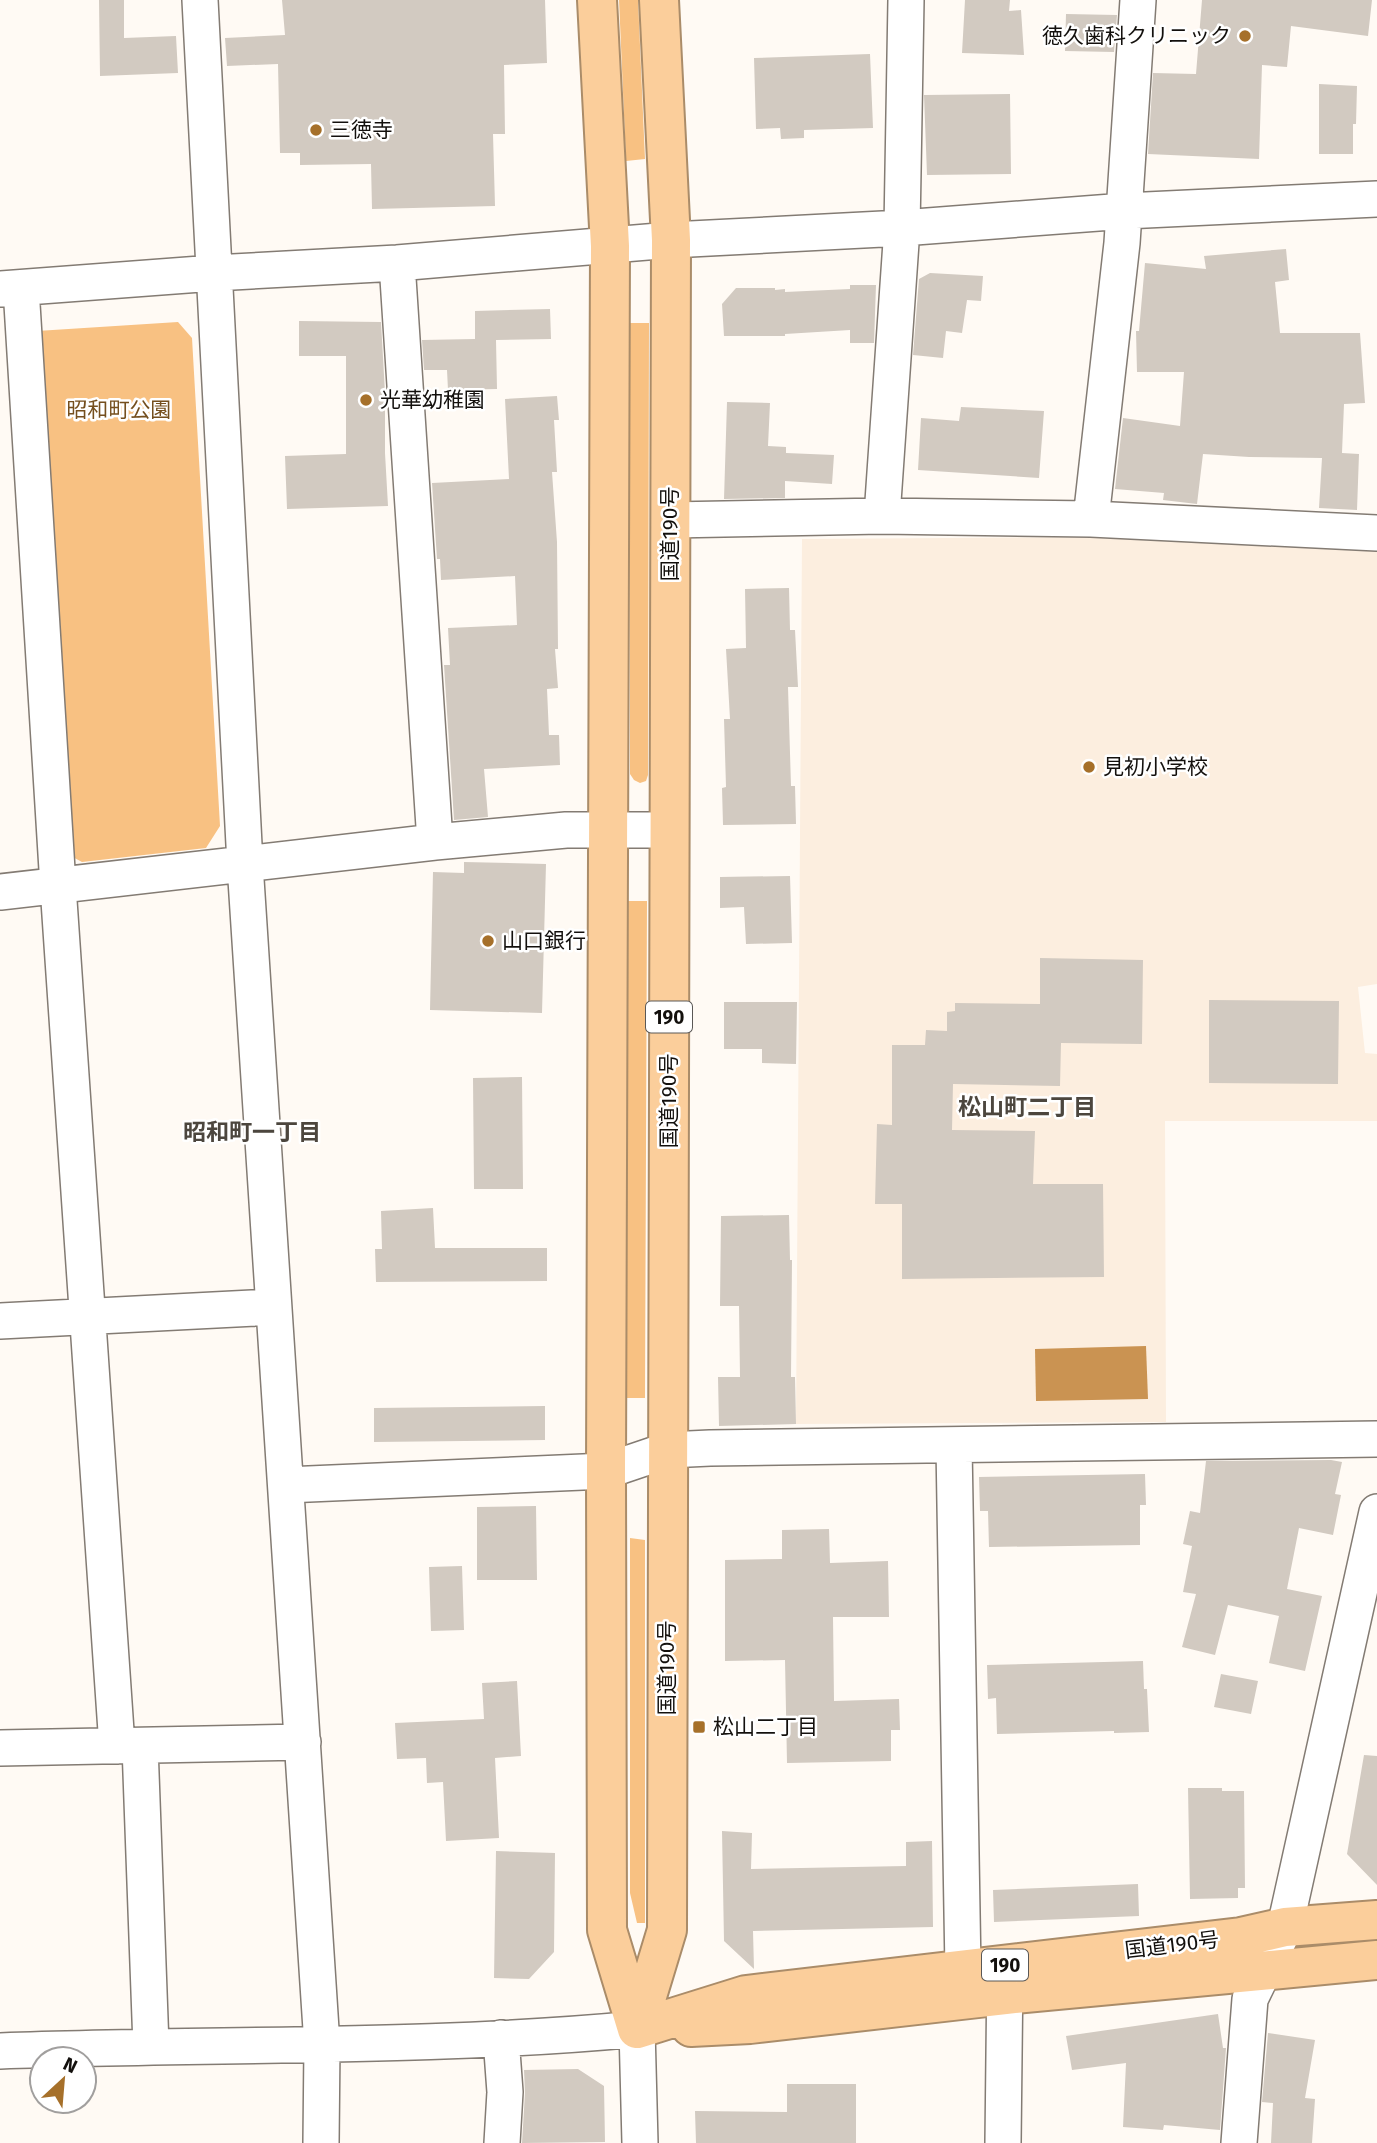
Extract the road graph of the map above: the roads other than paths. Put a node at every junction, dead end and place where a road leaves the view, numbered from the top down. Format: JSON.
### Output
{"nodes":[{"id":1,"x":201,"y":0,"type":"edge"},
{"id":2,"x":597,"y":0,"type":"edge"},
{"id":3,"x":659,"y":0,"type":"edge"},
{"id":4,"x":906,"y":0,"type":"edge"},
{"id":5,"x":1138,"y":0,"type":"edge"},
{"id":6,"x":1377,"y":201,"type":"edge"},
{"id":7,"x":1125,"y":211,"type":"junction"},
{"id":8,"x":902,"y":228,"type":"junction"},
{"id":9,"x":671,"y":240,"type":"junction"},
{"id":10,"x":610,"y":246,"type":"junction"},
{"id":11,"x":397,"y":263,"type":"junction"},
{"id":12,"x":214,"y":273,"type":"junction"},
{"id":13,"x":10,"y":288,"type":"edge"},
{"id":14,"x":882,"y":516,"type":"junction"},
{"id":15,"x":671,"y":520,"type":"junction"},
{"id":16,"x":1091,"y":520,"type":"junction"},
{"id":17,"x":1377,"y":533,"type":"edge"},
{"id":18,"x":608,"y":830,"type":"junction"},
{"id":19,"x":670,"y":830,"type":"junction"},
{"id":20,"x":435,"y":842,"type":"junction"},
{"id":21,"x":245,"y":864,"type":"junction"},
{"id":22,"x":58,"y":886,"type":"junction"},
{"id":23,"x":0,"y":892,"type":"edge"},
{"id":24,"x":273,"y":1307,"type":"junction"},
{"id":25,"x":88,"y":1316,"type":"junction"},
{"id":26,"x":0,"y":1321,"type":"edge"},
{"id":27,"x":1377,"y":1439,"type":"edge"},
{"id":28,"x":954,"y":1446,"type":"junction"},
{"id":29,"x":668,"y":1450,"type":"junction"},
{"id":30,"x":606,"y":1471,"type":"junction"},
{"id":31,"x":286,"y":1485,"type":"junction"},
{"id":32,"x":1377,"y":1512,"type":"edge"},
{"id":33,"x":303,"y":1742,"type":"junction"},
{"id":34,"x":128,"y":1746,"type":"junction"},
{"id":35,"x":0,"y":1748,"type":"edge"},
{"id":36,"x":1377,"y":1920,"type":"edge"},
{"id":37,"x":1285,"y":1927,"type":"junction"},
{"id":38,"x":1377,"y":1960,"type":"edge"},
{"id":39,"x":1263,"y":1969,"type":"junction"},
{"id":40,"x":962,"y":1970,"type":"junction"},
{"id":41,"x":1005,"y":1980,"type":"junction"},
{"id":42,"x":637,"y":2029,"type":"junction"},
{"id":43,"x":501,"y":2038,"type":"junction"},
{"id":44,"x":322,"y":2045,"type":"junction"},
{"id":45,"x":151,"y":2046,"type":"junction"},
{"id":46,"x":0,"y":2051,"type":"edge"},
{"id":47,"x":321,"y":2143,"type":"edge"},
{"id":48,"x":502,"y":2143,"type":"edge"},
{"id":49,"x":640,"y":2143,"type":"edge"},
{"id":50,"x":1003,"y":2143,"type":"edge"},
{"id":51,"x":1239,"y":2143,"type":"edge"}],
"edges":[{"from":1,"to":12,"type":"street"},
{"from":2,"to":10,"type":"highway"},
{"from":3,"to":9,"type":"highway","name":"国道190号","number":"190"},
{"from":4,"to":8,"type":"street"},
{"from":5,"to":7,"type":"street"},
{"from":6,"to":7,"type":"street"},
{"from":7,"to":8,"type":"street"},
{"from":7,"to":16,"type":"street"},
{"from":8,"to":9,"type":"street"},
{"from":8,"to":14,"type":"street"},
{"from":9,"to":10,"type":"street"},
{"from":9,"to":15,"type":"highway","name":"国道190号","number":"190"},
{"from":10,"to":11,"type":"street"},
{"from":10,"to":18,"type":"highway"},
{"from":11,"to":12,"type":"street"},
{"from":11,"to":20,"type":"street"},
{"from":12,"to":13,"type":"street"},
{"from":12,"to":21,"type":"street"},
{"from":13,"to":22,"type":"street"},
{"from":14,"to":15,"type":"street"},
{"from":14,"to":16,"type":"street"},
{"from":15,"to":19,"type":"highway","name":"国道190号","number":"190"},
{"from":16,"to":17,"type":"street"},
{"from":18,"to":19,"type":"street"},
{"from":18,"to":20,"type":"street"},
{"from":18,"to":30,"type":"highway"},
{"from":19,"to":29,"type":"highway","name":"国道190号","number":"190"},
{"from":20,"to":21,"type":"street"},
{"from":21,"to":22,"type":"street"},
{"from":21,"to":24,"type":"street"},
{"from":22,"to":23,"type":"street"},
{"from":22,"to":25,"type":"street"},
{"from":24,"to":25,"type":"street"},
{"from":24,"to":31,"type":"street"},
{"from":25,"to":26,"type":"street"},
{"from":25,"to":34,"type":"street"},
{"from":27,"to":28,"type":"street"},
{"from":28,"to":29,"type":"street"},
{"from":28,"to":40,"type":"street"},
{"from":29,"to":30,"type":"street"},
{"from":29,"to":42,"type":"highway","name":"国道190号","number":"190"},
{"from":30,"to":31,"type":"street"},
{"from":30,"to":42,"type":"highway"},
{"from":31,"to":33,"type":"street"},
{"from":32,"to":37,"type":"street"},
{"from":33,"to":34,"type":"street"},
{"from":33,"to":44,"type":"street"},
{"from":34,"to":35,"type":"street"},
{"from":34,"to":45,"type":"street"},
{"from":36,"to":37,"type":"highway","name":"国道190号","number":"190"},
{"from":37,"to":39,"type":"street"},
{"from":37,"to":41,"type":"highway","name":"国道190号","number":"190"},
{"from":38,"to":39,"type":"highway","name":"国道190号","number":"190"},
{"from":39,"to":41,"type":"highway","name":"国道190号","number":"190"},
{"from":39,"to":51,"type":"street"},
{"from":40,"to":41,"type":"highway","name":"国道190号","number":"190"},
{"from":40,"to":42,"type":"highway","name":"国道190号","number":"190"},
{"from":41,"to":42,"type":"highway","name":"国道190号","number":"190"},
{"from":41,"to":50,"type":"street"},
{"from":42,"to":43,"type":"street"},
{"from":42,"to":49,"type":"street"},
{"from":43,"to":44,"type":"street"},
{"from":43,"to":48,"type":"street"},
{"from":44,"to":45,"type":"street"},
{"from":44,"to":47,"type":"street"},
{"from":45,"to":46,"type":"street"}]}
